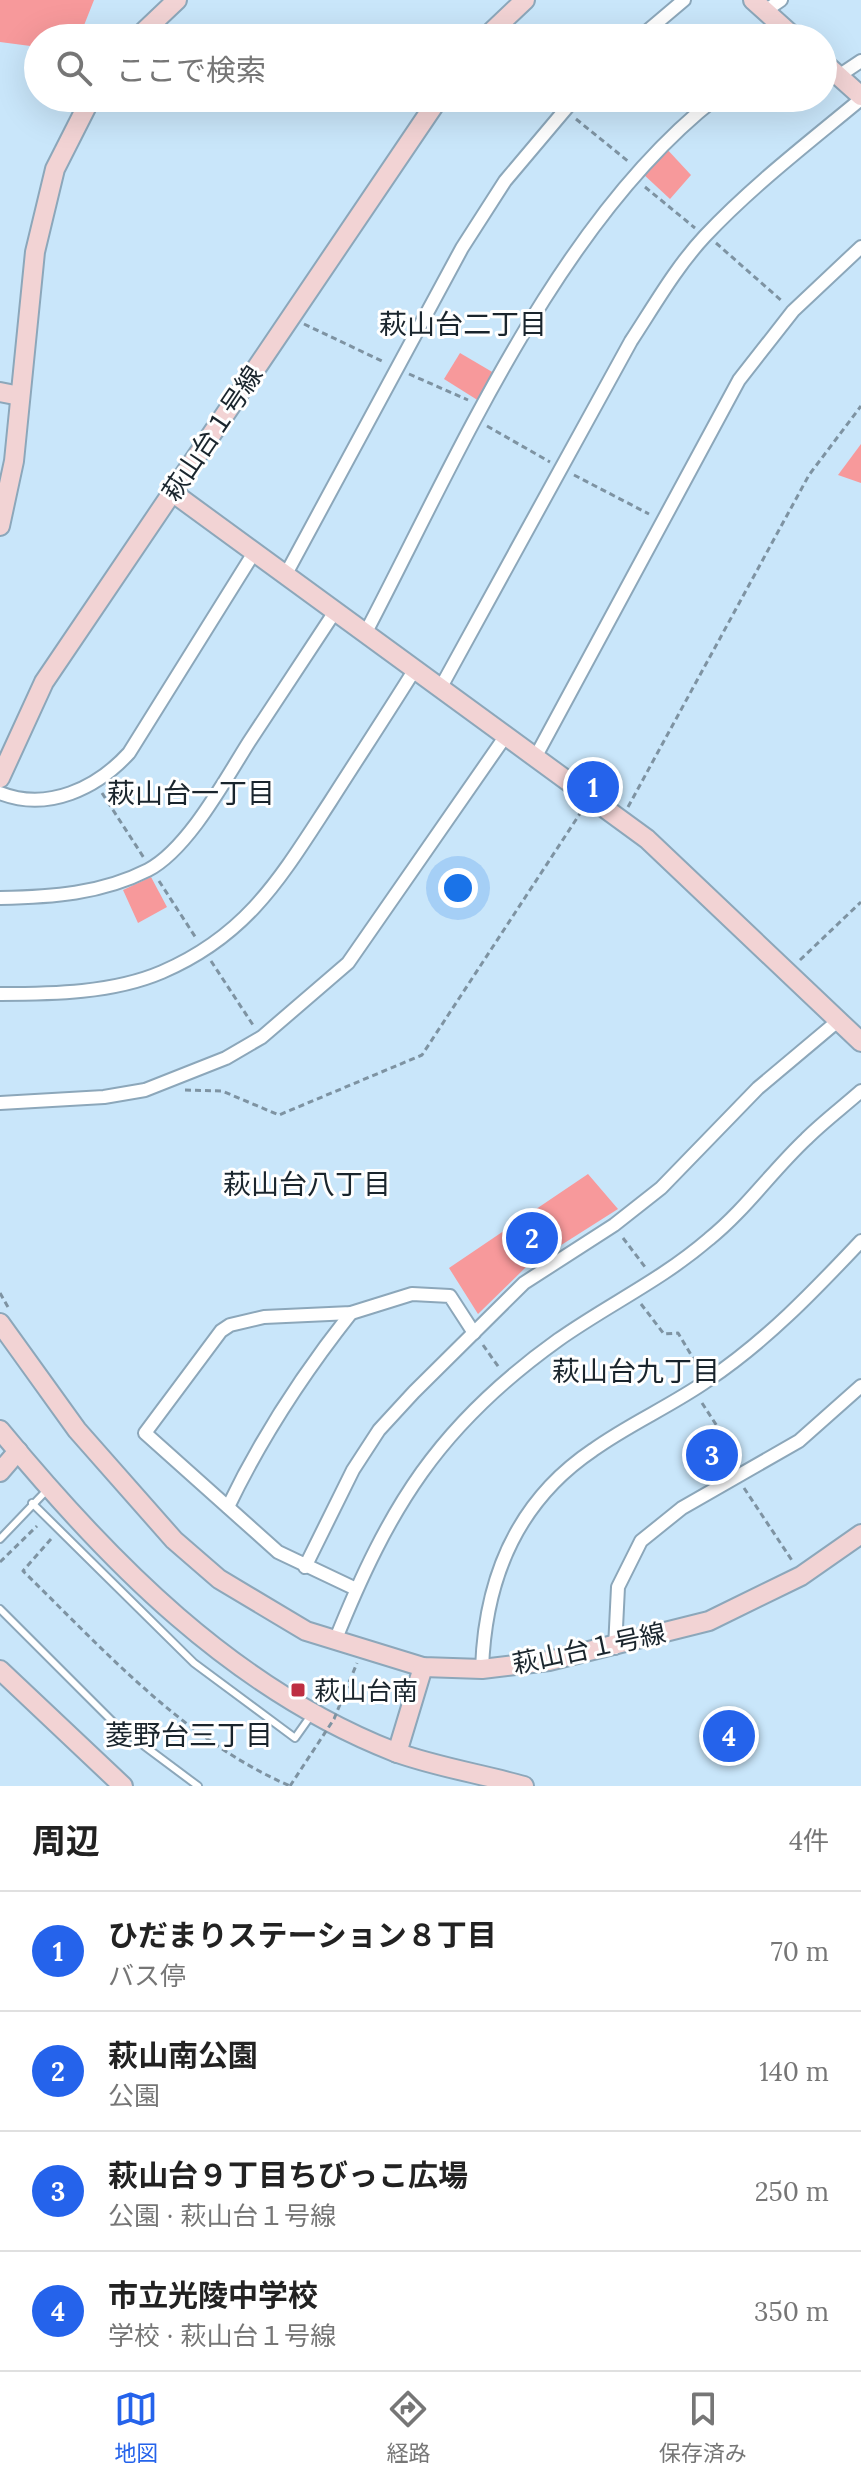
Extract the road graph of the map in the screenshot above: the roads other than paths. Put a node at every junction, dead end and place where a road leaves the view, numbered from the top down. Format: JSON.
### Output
{"nodes":[{"id":1,"x":177,"y":0,"type":"edge"},
{"id":2,"x":525,"y":0,"type":"edge"},
{"id":3,"x":684,"y":0,"type":"edge"},
{"id":4,"x":766,"y":4,"type":"edge"},
{"id":5,"x":152,"y":24,"type":"edge"},
{"id":6,"x":500,"y":24,"type":"edge"},
{"id":7,"x":656,"y":24,"type":"edge"},
{"id":8,"x":782,"y":24,"type":"edge"},
{"id":9,"x":861,"y":61,"type":"edge"},
{"id":10,"x":837,"y":73,"type":"edge"},
{"id":11,"x":840,"y":75,"type":"junction"},
{"id":12,"x":861,"y":98,"type":"edge"},
{"id":13,"x":84,"y":112,"type":"edge"},
{"id":14,"x":430,"y":112,"type":"edge"},
{"id":15,"x":562,"y":112,"type":"edge"},
{"id":16,"x":701,"y":112,"type":"edge"},
{"id":17,"x":861,"y":247,"type":"edge"},
{"id":18,"x":0,"y":392,"type":"edge"},
{"id":19,"x":20,"y":396,"type":"junction"},
{"id":20,"x":172,"y":492,"type":"junction"},
{"id":21,"x":0,"y":526,"type":"edge"},
{"id":22,"x":255,"y":551,"type":"junction"},
{"id":23,"x":286,"y":574,"type":"junction"},
{"id":24,"x":336,"y":610,"type":"junction"},
{"id":25,"x":366,"y":632,"type":"junction"},
{"id":26,"x":415,"y":669,"type":"junction"},
{"id":27,"x":441,"y":687,"type":"junction"},
{"id":28,"x":507,"y":734,"type":"junction"},
{"id":29,"x":536,"y":756,"type":"junction"},
{"id":30,"x":0,"y":778,"type":"edge"},
{"id":31,"x":0,"y":793,"type":"edge"},
{"id":32,"x":0,"y":898,"type":"edge"},
{"id":33,"x":0,"y":994,"type":"edge"},
{"id":34,"x":853,"y":1030,"type":"edge"},
{"id":35,"x":861,"y":1091,"type":"edge"},
{"id":36,"x":0,"y":1103,"type":"edge"},
{"id":37,"x":861,"y":1241,"type":"edge"},
{"id":38,"x":351,"y":1313,"type":"junction"},
{"id":39,"x":0,"y":1323,"type":"edge"},
{"id":40,"x":474,"y":1333,"type":"junction"},
{"id":41,"x":861,"y":1386,"type":"edge"},
{"id":42,"x":0,"y":1430,"type":"edge"},
{"id":43,"x":18,"y":1451,"type":"junction"},
{"id":44,"x":0,"y":1472,"type":"edge"},
{"id":45,"x":49,"y":1488,"type":"junction"},
{"id":46,"x":32,"y":1503,"type":"junction"},
{"id":47,"x":228,"y":1507,"type":"junction"},
{"id":48,"x":861,"y":1534,"type":"edge"},
{"id":49,"x":0,"y":1539,"type":"edge"},
{"id":50,"x":305,"y":1567,"type":"junction"},
{"id":51,"x":356,"y":1589,"type":"junction"},
{"id":52,"x":0,"y":1609,"type":"edge"},
{"id":53,"x":335,"y":1641,"type":"junction"},
{"id":54,"x":615,"y":1648,"type":"junction"},
{"id":55,"x":423,"y":1667,"type":"junction"},
{"id":56,"x":482,"y":1669,"type":"junction"},
{"id":57,"x":0,"y":1670,"type":"edge"},
{"id":58,"x":312,"y":1714,"type":"junction"},
{"id":59,"x":397,"y":1753,"type":"junction"},
{"id":60,"x":123,"y":1786,"type":"edge"},
{"id":61,"x":198,"y":1786,"type":"edge"},
{"id":62,"x":524,"y":1786,"type":"edge"}],
"edges":[{"from":1,"to":5,"type":"street"},
{"from":2,"to":6,"type":"street"},
{"from":3,"to":7,"type":"street"},
{"from":4,"to":8,"type":"street"},
{"from":9,"to":11,"type":"street"},
{"from":10,"to":11,"type":"street"},
{"from":11,"to":12,"type":"street"},
{"from":12,"to":27,"type":"street"},
{"from":13,"to":19,"type":"street"},
{"from":14,"to":20,"type":"street","name":"萩山台１号線"},
{"from":15,"to":23,"type":"street"},
{"from":16,"to":25,"type":"street"},
{"from":17,"to":29,"type":"street"},
{"from":18,"to":19,"type":"street"},
{"from":19,"to":21,"type":"street"},
{"from":20,"to":22,"type":"street"},
{"from":20,"to":30,"type":"street","name":"萩山台１号線"},
{"from":22,"to":23,"type":"street"},
{"from":22,"to":31,"type":"street"},
{"from":23,"to":24,"type":"street"},
{"from":24,"to":25,"type":"street"},
{"from":24,"to":32,"type":"street"},
{"from":25,"to":26,"type":"street"},
{"from":26,"to":27,"type":"street"},
{"from":26,"to":33,"type":"street"},
{"from":27,"to":28,"type":"street"},
{"from":28,"to":29,"type":"street"},
{"from":28,"to":36,"type":"street"},
{"from":29,"to":34,"type":"street"},
{"from":34,"to":40,"type":"street"},
{"from":35,"to":51,"type":"street"},
{"from":37,"to":56,"type":"street"},
{"from":38,"to":40,"type":"street"},
{"from":38,"to":47,"type":"street"},
{"from":38,"to":47,"type":"street"},
{"from":39,"to":53,"type":"street","name":"萩山台１号線"},
{"from":40,"to":50,"type":"street"},
{"from":41,"to":54,"type":"street"},
{"from":42,"to":43,"type":"street"},
{"from":43,"to":44,"type":"street"},
{"from":43,"to":45,"type":"street"},
{"from":45,"to":46,"type":"lane"},
{"from":45,"to":58,"type":"street"},
{"from":46,"to":49,"type":"lane"},
{"from":46,"to":58,"type":"lane"},
{"from":47,"to":50,"type":"street"},
{"from":48,"to":54,"type":"street","name":"萩山台１号線"},
{"from":50,"to":51,"type":"street"},
{"from":51,"to":53,"type":"street"},
{"from":52,"to":61,"type":"lane"},
{"from":53,"to":55,"type":"street","name":"萩山台１号線"},
{"from":54,"to":56,"type":"street","name":"萩山台１号線"},
{"from":55,"to":56,"type":"street","name":"萩山台１号線"},
{"from":55,"to":59,"type":"street"},
{"from":57,"to":60,"type":"street"},
{"from":58,"to":59,"type":"street"},
{"from":59,"to":62,"type":"street"}]}
